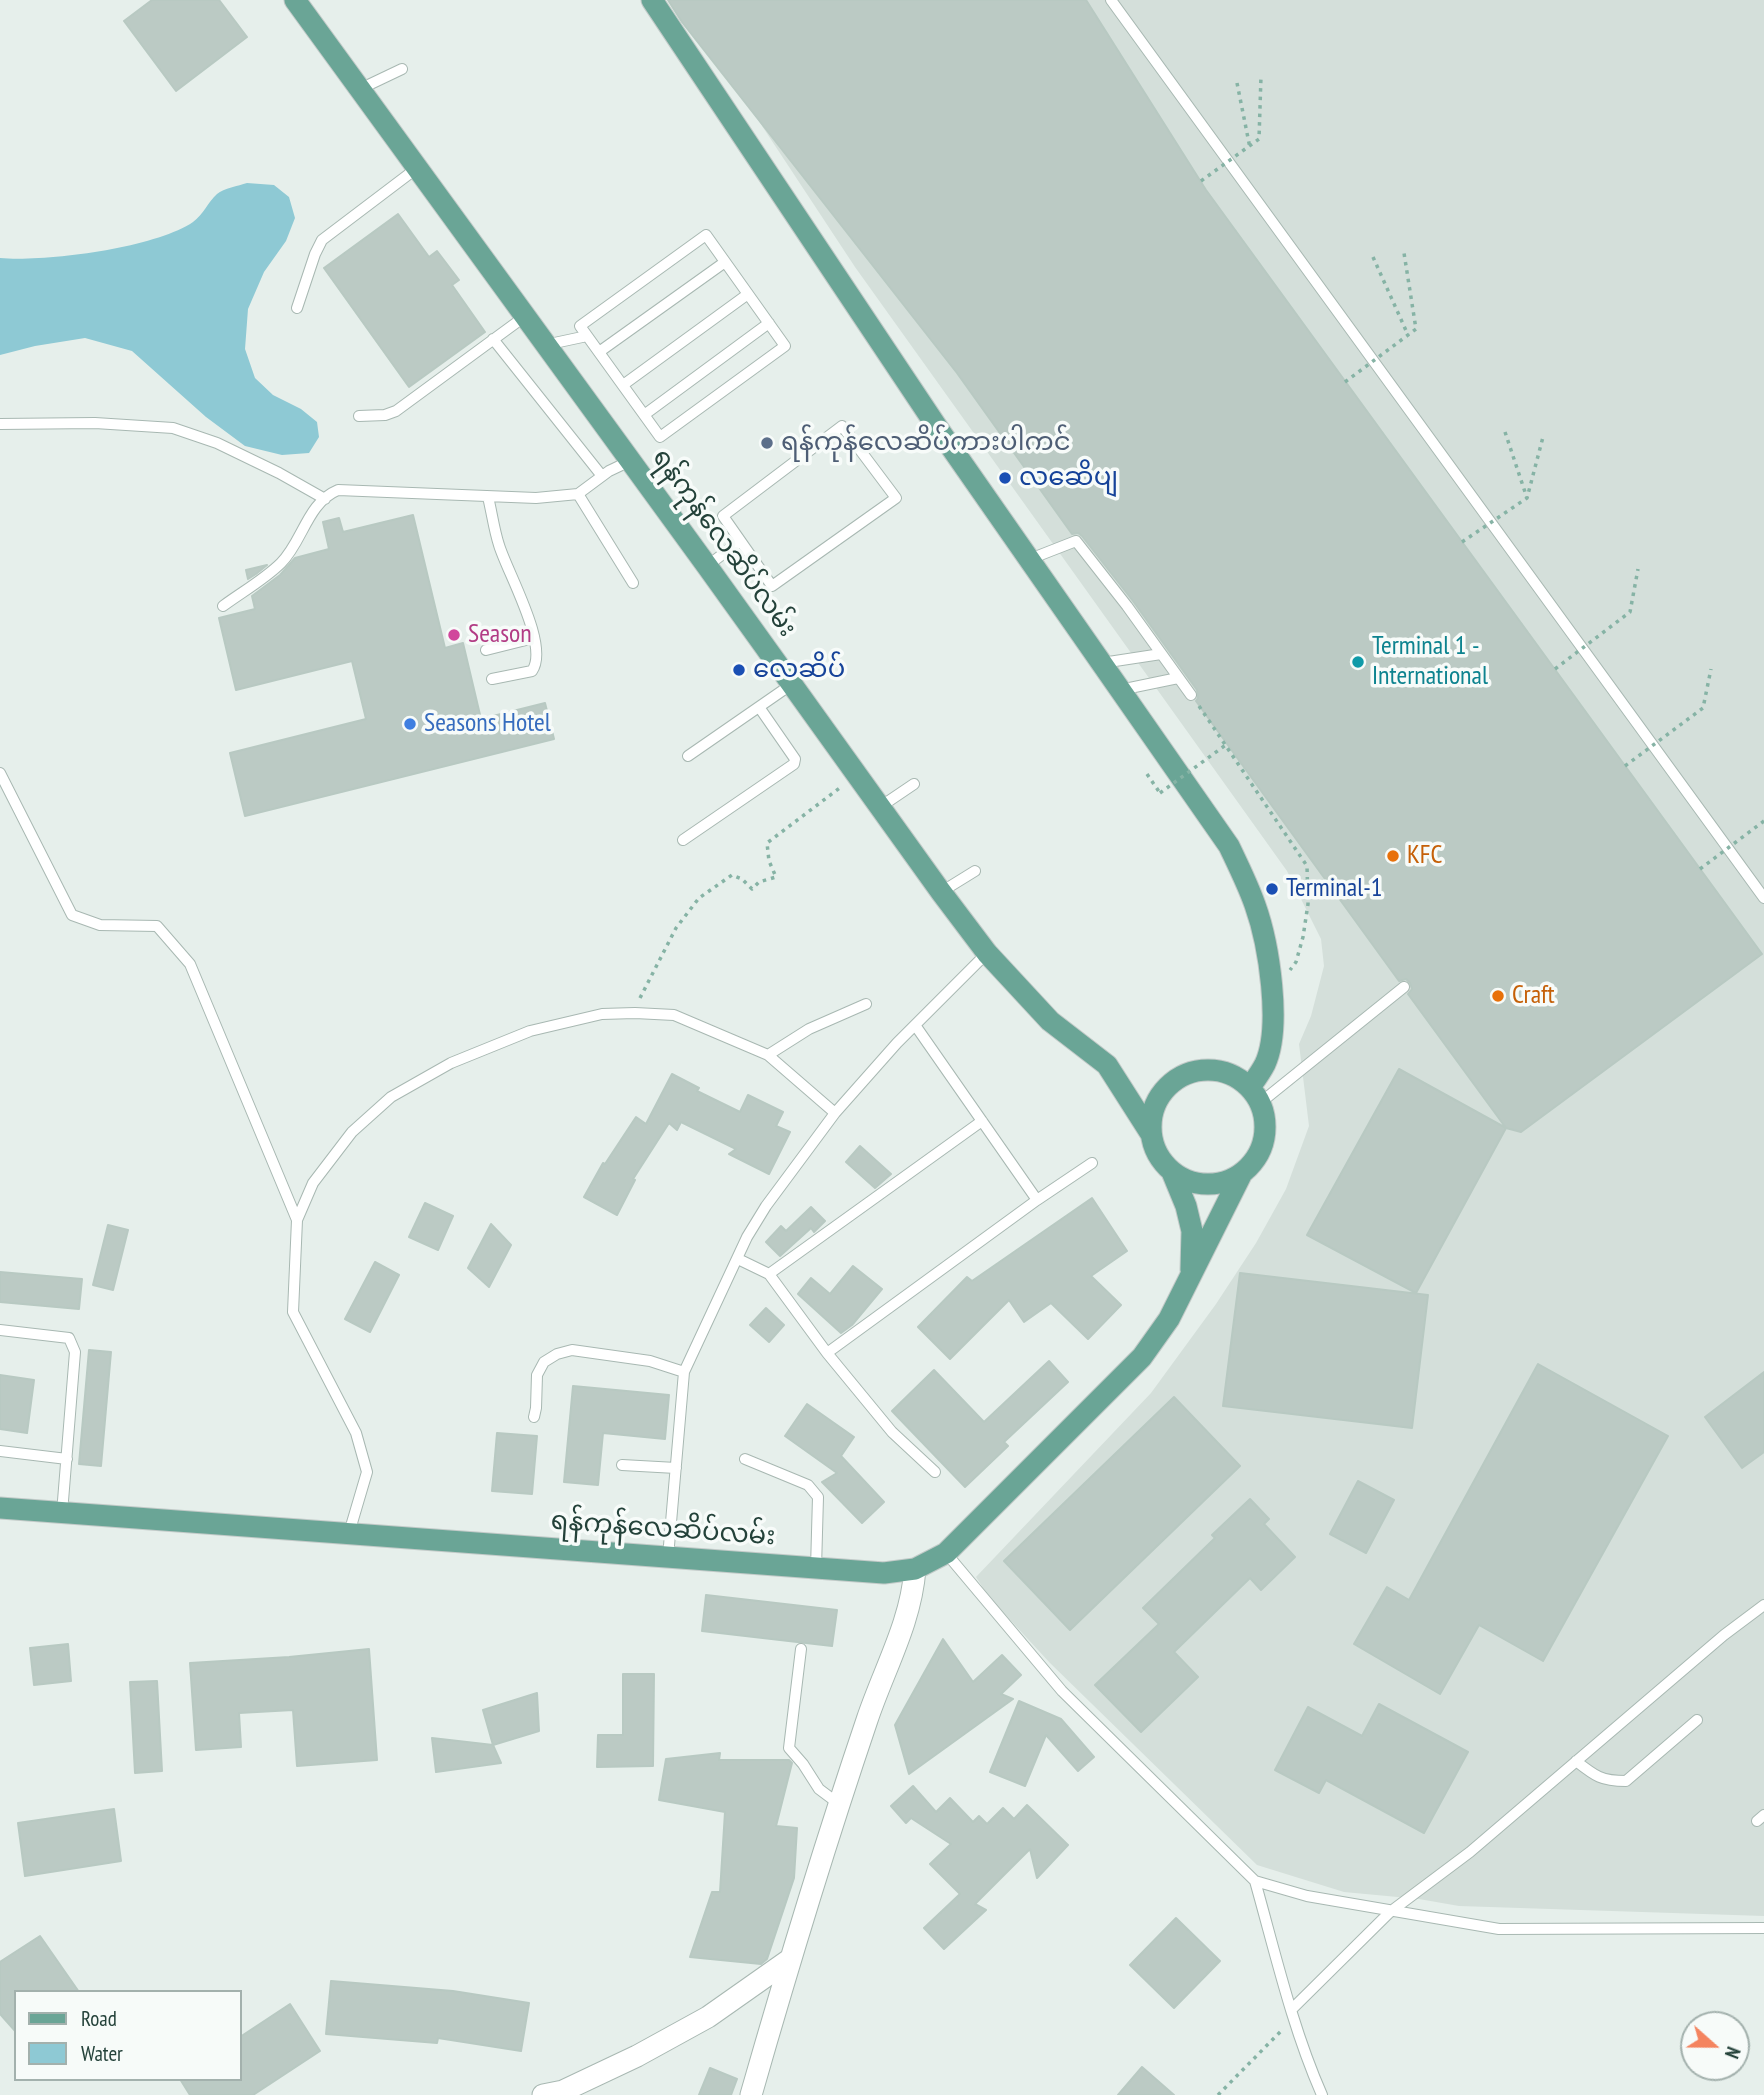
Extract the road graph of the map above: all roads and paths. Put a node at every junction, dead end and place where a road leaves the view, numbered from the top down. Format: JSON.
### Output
{"nodes":[{"id":1,"x":295,"y":0,"type":"edge"},
{"id":2,"x":652,"y":0,"type":"edge"},
{"id":3,"x":1111,"y":0,"type":"edge"},
{"id":4,"x":402,"y":69,"type":"dead end"},
{"id":5,"x":1261,"y":76,"type":"dead end"},
{"id":6,"x":1237,"y":83,"type":"dead end"},
{"id":7,"x":360,"y":89,"type":"junction"},
{"id":8,"x":1250,"y":148,"type":"junction"},
{"id":9,"x":417,"y":168,"type":"junction"},
{"id":10,"x":1201,"y":181,"type":"dead end"},
{"id":11,"x":1404,"y":253,"type":"dead end"},
{"id":12,"x":1373,"y":257,"type":"dead end"},
{"id":13,"x":725,"y":262,"type":"junction"},
{"id":14,"x":748,"y":294,"type":"junction"},
{"id":15,"x":297,"y":308,"type":"dead end"},
{"id":16,"x":524,"y":317,"type":"junction"},
{"id":17,"x":769,"y":323,"type":"junction"},
{"id":18,"x":1408,"y":335,"type":"junction"},
{"id":19,"x":587,"y":336,"type":"junction"},
{"id":20,"x":493,"y":339,"type":"junction"},
{"id":21,"x":545,"y":345,"type":"junction"},
{"id":22,"x":599,"y":352,"type":"junction"},
{"id":23,"x":1345,"y":382,"type":"dead end"},
{"id":24,"x":623,"y":385,"type":"junction"},
{"id":25,"x":645,"y":415,"type":"junction"},
{"id":26,"x":359,"y":416,"type":"dead end"},
{"id":27,"x":0,"y":424,"type":"edge"},
{"id":28,"x":1505,"y":432,"type":"dead end"},
{"id":29,"x":1543,"y":438,"type":"dead end"},
{"id":30,"x":630,"y":461,"type":"junction"},
{"id":31,"x":602,"y":475,"type":"junction"},
{"id":32,"x":578,"y":494,"type":"junction"},
{"id":33,"x":488,"y":496,"type":"junction"},
{"id":34,"x":1527,"y":498,"type":"junction"},
{"id":35,"x":325,"y":499,"type":"junction"},
{"id":36,"x":739,"y":542,"type":"junction"},
{"id":37,"x":1462,"y":542,"type":"dead end"},
{"id":38,"x":1030,"y":559,"type":"junction"},
{"id":39,"x":707,"y":566,"type":"junction"},
{"id":40,"x":1637,"y":569,"type":"dead end"},
{"id":41,"x":633,"y":583,"type":"dead end"},
{"id":42,"x":223,"y":606,"type":"dead end"},
{"id":43,"x":534,"y":638,"type":"junction"},
{"id":44,"x":486,"y":650,"type":"dead end"},
{"id":45,"x":1161,"y":655,"type":"junction"},
{"id":46,"x":1102,"y":663,"type":"junction"},
{"id":47,"x":1555,"y":669,"type":"dead end"},
{"id":48,"x":1711,"y":669,"type":"dead end"},
{"id":49,"x":1178,"y":678,"type":"junction"},
{"id":50,"x":492,"y":679,"type":"dead end"},
{"id":51,"x":792,"y":684,"type":"junction"},
{"id":52,"x":1120,"y":690,"type":"junction"},
{"id":53,"x":1191,"y":695,"type":"joint"},
{"id":54,"x":759,"y":707,"type":"junction"},
{"id":55,"x":1227,"y":744,"type":"dead end"},
{"id":56,"x":688,"y":756,"type":"dead end"},
{"id":57,"x":1625,"y":766,"type":"dead end"},
{"id":58,"x":0,"y":773,"type":"edge"},
{"id":59,"x":1147,"y":774,"type":"dead end"},
{"id":60,"x":857,"y":775,"type":"junction"},
{"id":61,"x":914,"y":784,"type":"dead end"},
{"id":62,"x":880,"y":807,"type":"junction"},
{"id":63,"x":1764,"y":821,"type":"edge"},
{"id":64,"x":683,"y":839,"type":"dead end"},
{"id":65,"x":1700,"y":869,"type":"dead end"},
{"id":66,"x":975,"y":871,"type":"dead end"},
{"id":67,"x":941,"y":892,"type":"junction"},
{"id":68,"x":1764,"y":898,"type":"edge"},
{"id":69,"x":987,"y":953,"type":"junction"},
{"id":70,"x":1404,"y":987,"type":"dead end"},
{"id":71,"x":1272,"y":994,"type":"junction"},
{"id":72,"x":866,"y":1004,"type":"dead end"},
{"id":73,"x":635,"y":1013,"type":"junction"},
{"id":74,"x":915,"y":1025,"type":"junction"},
{"id":75,"x":768,"y":1055,"type":"junction"},
{"id":76,"x":1256,"y":1095,"type":"junction"},
{"id":77,"x":835,"y":1113,"type":"junction"},
{"id":78,"x":982,"y":1121,"type":"junction"},
{"id":79,"x":1151,"y":1134,"type":"junction"},
{"id":80,"x":1092,"y":1163,"type":"dead end"},
{"id":81,"x":1172,"y":1172,"type":"junction"},
{"id":82,"x":1242,"y":1173,"type":"junction"},
{"id":83,"x":1037,"y":1200,"type":"junction"},
{"id":84,"x":297,"y":1220,"type":"junction"},
{"id":85,"x":738,"y":1259,"type":"junction"},
{"id":86,"x":769,"y":1274,"type":"junction"},
{"id":87,"x":1191,"y":1276,"type":"junction"},
{"id":88,"x":0,"y":1330,"type":"edge"},
{"id":89,"x":827,"y":1353,"type":"junction"},
{"id":90,"x":684,"y":1372,"type":"junction"},
{"id":91,"x":534,"y":1417,"type":"dead end"},
{"id":92,"x":0,"y":1451,"type":"edge"},
{"id":93,"x":67,"y":1459,"type":"junction"},
{"id":94,"x":745,"y":1459,"type":"dead end"},
{"id":95,"x":622,"y":1465,"type":"dead end"},
{"id":96,"x":676,"y":1468,"type":"junction"},
{"id":97,"x":935,"y":1472,"type":"dead end"},
{"id":98,"x":0,"y":1508,"type":"edge"},
{"id":99,"x":62,"y":1513,"type":"junction"},
{"id":100,"x":349,"y":1533,"type":"junction"},
{"id":101,"x":946,"y":1553,"type":"junction"},
{"id":102,"x":668,"y":1558,"type":"junction"},
{"id":103,"x":816,"y":1568,"type":"junction"},
{"id":104,"x":915,"y":1569,"type":"junction"},
{"id":105,"x":1764,"y":1605,"type":"edge"},
{"id":106,"x":801,"y":1649,"type":"dead end"},
{"id":107,"x":1697,"y":1720,"type":"dead end"},
{"id":108,"x":1576,"y":1761,"type":"junction"},
{"id":109,"x":840,"y":1804,"type":"junction"},
{"id":110,"x":1255,"y":1881,"type":"junction"},
{"id":111,"x":1390,"y":1912,"type":"junction"},
{"id":112,"x":1764,"y":1928,"type":"edge"},
{"id":113,"x":789,"y":1960,"type":"junction"},
{"id":114,"x":1293,"y":2013,"type":"junction"},
{"id":115,"x":543,"y":2095,"type":"edge"},
{"id":116,"x":751,"y":2095,"type":"edge"},
{"id":117,"x":1218,"y":2095,"type":"edge"},
{"id":118,"x":1322,"y":2095,"type":"edge"}],
"edges":[{"from":1,"to":7,"type":"main road","name":"ရန်ကုန်လေဆိပ်လမ်း"},
{"from":2,"to":38,"type":"main road"},
{"from":3,"to":68,"type":"lane"},
{"from":4,"to":7,"type":"lane"},
{"from":5,"to":8,"type":"path","bridge":true},
{"from":6,"to":8,"type":"path"},
{"from":7,"to":9,"type":"main road","name":"ရန်ကုန်လေဆိပ်လမ်း"},
{"from":8,"to":10,"type":"path","bridge":true},
{"from":9,"to":15,"type":"lane"},
{"from":9,"to":16,"type":"main road","name":"ရန်ကုန်လေဆိပ်လမ်း"},
{"from":11,"to":18,"type":"path","bridge":true},
{"from":12,"to":18,"type":"path"},
{"from":13,"to":14,"type":"lane"},
{"from":13,"to":19,"type":"lane"},
{"from":13,"to":22,"type":"lane"},
{"from":14,"to":17,"type":"lane"},
{"from":14,"to":24,"type":"lane"},
{"from":16,"to":20,"type":"lane"},
{"from":16,"to":21,"type":"main road","name":"ရန်ကုန်လေဆိပ်လမ်း"},
{"from":17,"to":25,"type":"lane"},
{"from":17,"to":25,"type":"lane"},
{"from":18,"to":23,"type":"path","bridge":true},
{"from":19,"to":21,"type":"lane"},
{"from":19,"to":22,"type":"lane"},
{"from":20,"to":26,"type":"lane"},
{"from":20,"to":31,"type":"lane"},
{"from":21,"to":30,"type":"main road","name":"ရန်ကုန်လေဆိပ်လမ်း"},
{"from":22,"to":24,"type":"lane"},
{"from":24,"to":25,"type":"lane"},
{"from":27,"to":35,"type":"lane"},
{"from":28,"to":34,"type":"path"},
{"from":29,"to":34,"type":"path","bridge":true},
{"from":30,"to":31,"type":"lane"},
{"from":30,"to":39,"type":"main road","name":"ရန်ကုန်လေဆိပ်လမ်း"},
{"from":31,"to":32,"type":"lane"},
{"from":32,"to":33,"type":"lane"},
{"from":32,"to":41,"type":"lane"},
{"from":33,"to":35,"type":"lane"},
{"from":33,"to":43,"type":"lane"},
{"from":34,"to":37,"type":"path","bridge":true},
{"from":35,"to":42,"type":"lane"},
{"from":36,"to":36,"type":"lane"},
{"from":36,"to":39,"type":"lane"},
{"from":38,"to":45,"type":"lane"},
{"from":38,"to":46,"type":"main road"},
{"from":39,"to":51,"type":"main road","name":"ရန်ကုန်လေဆိပ်လမ်း"},
{"from":40,"to":47,"type":"path","bridge":true},
{"from":43,"to":44,"type":"lane"},
{"from":43,"to":50,"type":"lane"},
{"from":45,"to":46,"type":"lane"},
{"from":45,"to":49,"type":"lane"},
{"from":46,"to":52,"type":"main road"},
{"from":48,"to":57,"type":"path","bridge":true},
{"from":49,"to":52,"type":"lane"},
{"from":49,"to":53,"type":"lane"},
{"from":51,"to":54,"type":"lane"},
{"from":51,"to":60,"type":"main road","name":"ရန်ကုန်လေဆိပ်လမ်း"},
{"from":52,"to":71,"type":"main road"},
{"from":53,"to":71,"type":"path"},
{"from":54,"to":56,"type":"lane"},
{"from":54,"to":64,"type":"lane"},
{"from":55,"to":59,"type":"path","bridge":true},
{"from":58,"to":84,"type":"lane"},
{"from":60,"to":62,"type":"main road","name":"ရန်ကုန်လေဆိပ်လမ်း"},
{"from":60,"to":73,"type":"path"},
{"from":61,"to":62,"type":"lane"},
{"from":62,"to":67,"type":"main road","name":"ရန်ကုန်လေဆိပ်လမ်း"},
{"from":63,"to":65,"type":"path","bridge":true},
{"from":66,"to":67,"type":"lane"},
{"from":67,"to":69,"type":"main road","name":"ရန်ကုန်လေဆိပ်လမ်း"},
{"from":69,"to":74,"type":"lane"},
{"from":69,"to":79,"type":"main road","name":"ရန်ကုန်လေဆိပ်လမ်း"},
{"from":70,"to":76,"type":"lane"},
{"from":71,"to":76,"type":"main road"},
{"from":72,"to":75,"type":"lane"},
{"from":73,"to":75,"type":"lane"},
{"from":73,"to":84,"type":"lane"},
{"from":74,"to":77,"type":"lane"},
{"from":74,"to":78,"type":"lane"},
{"from":75,"to":77,"type":"lane"},
{"from":76,"to":79,"type":"main road"},
{"from":76,"to":82,"type":"main road"},
{"from":77,"to":85,"type":"lane"},
{"from":78,"to":83,"type":"lane"},
{"from":78,"to":86,"type":"lane"},
{"from":79,"to":81,"type":"main road"},
{"from":80,"to":83,"type":"lane"},
{"from":81,"to":82,"type":"main road"},
{"from":81,"to":87,"type":"main road","name":"ရန်ကုန်လေဆိပ်လမ်း"},
{"from":82,"to":87,"type":"main road","name":"ရန်ကုန်လေဆိပ်လမ်း"},
{"from":83,"to":89,"type":"lane"},
{"from":84,"to":100,"type":"lane"},
{"from":85,"to":86,"type":"lane"},
{"from":85,"to":90,"type":"lane"},
{"from":86,"to":89,"type":"lane"},
{"from":87,"to":101,"type":"main road","name":"ရန်ကုန်လေဆိပ်လမ်း"},
{"from":88,"to":93,"type":"lane"},
{"from":89,"to":97,"type":"lane"},
{"from":90,"to":91,"type":"lane"},
{"from":90,"to":96,"type":"lane"},
{"from":92,"to":93,"type":"lane"},
{"from":93,"to":99,"type":"lane"},
{"from":94,"to":103,"type":"lane"},
{"from":95,"to":96,"type":"lane"},
{"from":96,"to":102,"type":"lane"},
{"from":98,"to":99,"type":"main road","name":"ရန်ကုန်လေဆိပ်လမ်း"},
{"from":99,"to":100,"type":"main road","name":"ရန်ကုန်လေဆိပ်လမ်း"},
{"from":100,"to":102,"type":"main road","name":"ရန်ကုန်လေဆိပ်လမ်း"},
{"from":101,"to":104,"type":"main road","name":"ရန်ကုန်လေဆိပ်လမ်း"},
{"from":101,"to":110,"type":"lane"},
{"from":102,"to":103,"type":"main road","name":"ရန်ကုန်လေဆိပ်လမ်း"},
{"from":103,"to":104,"type":"main road","name":"ရန်ကုန်လေဆိပ်လမ်း"},
{"from":104,"to":109,"type":"street"},
{"from":105,"to":108,"type":"lane"},
{"from":106,"to":109,"type":"lane"},
{"from":107,"to":108,"type":"lane"},
{"from":108,"to":111,"type":"lane"},
{"from":109,"to":113,"type":"street"},
{"from":110,"to":111,"type":"lane"},
{"from":110,"to":114,"type":"lane"},
{"from":111,"to":112,"type":"lane"},
{"from":111,"to":114,"type":"lane"},
{"from":113,"to":115,"type":"street"},
{"from":113,"to":116,"type":"street"},
{"from":114,"to":117,"type":"path"},
{"from":114,"to":118,"type":"lane"}]}
